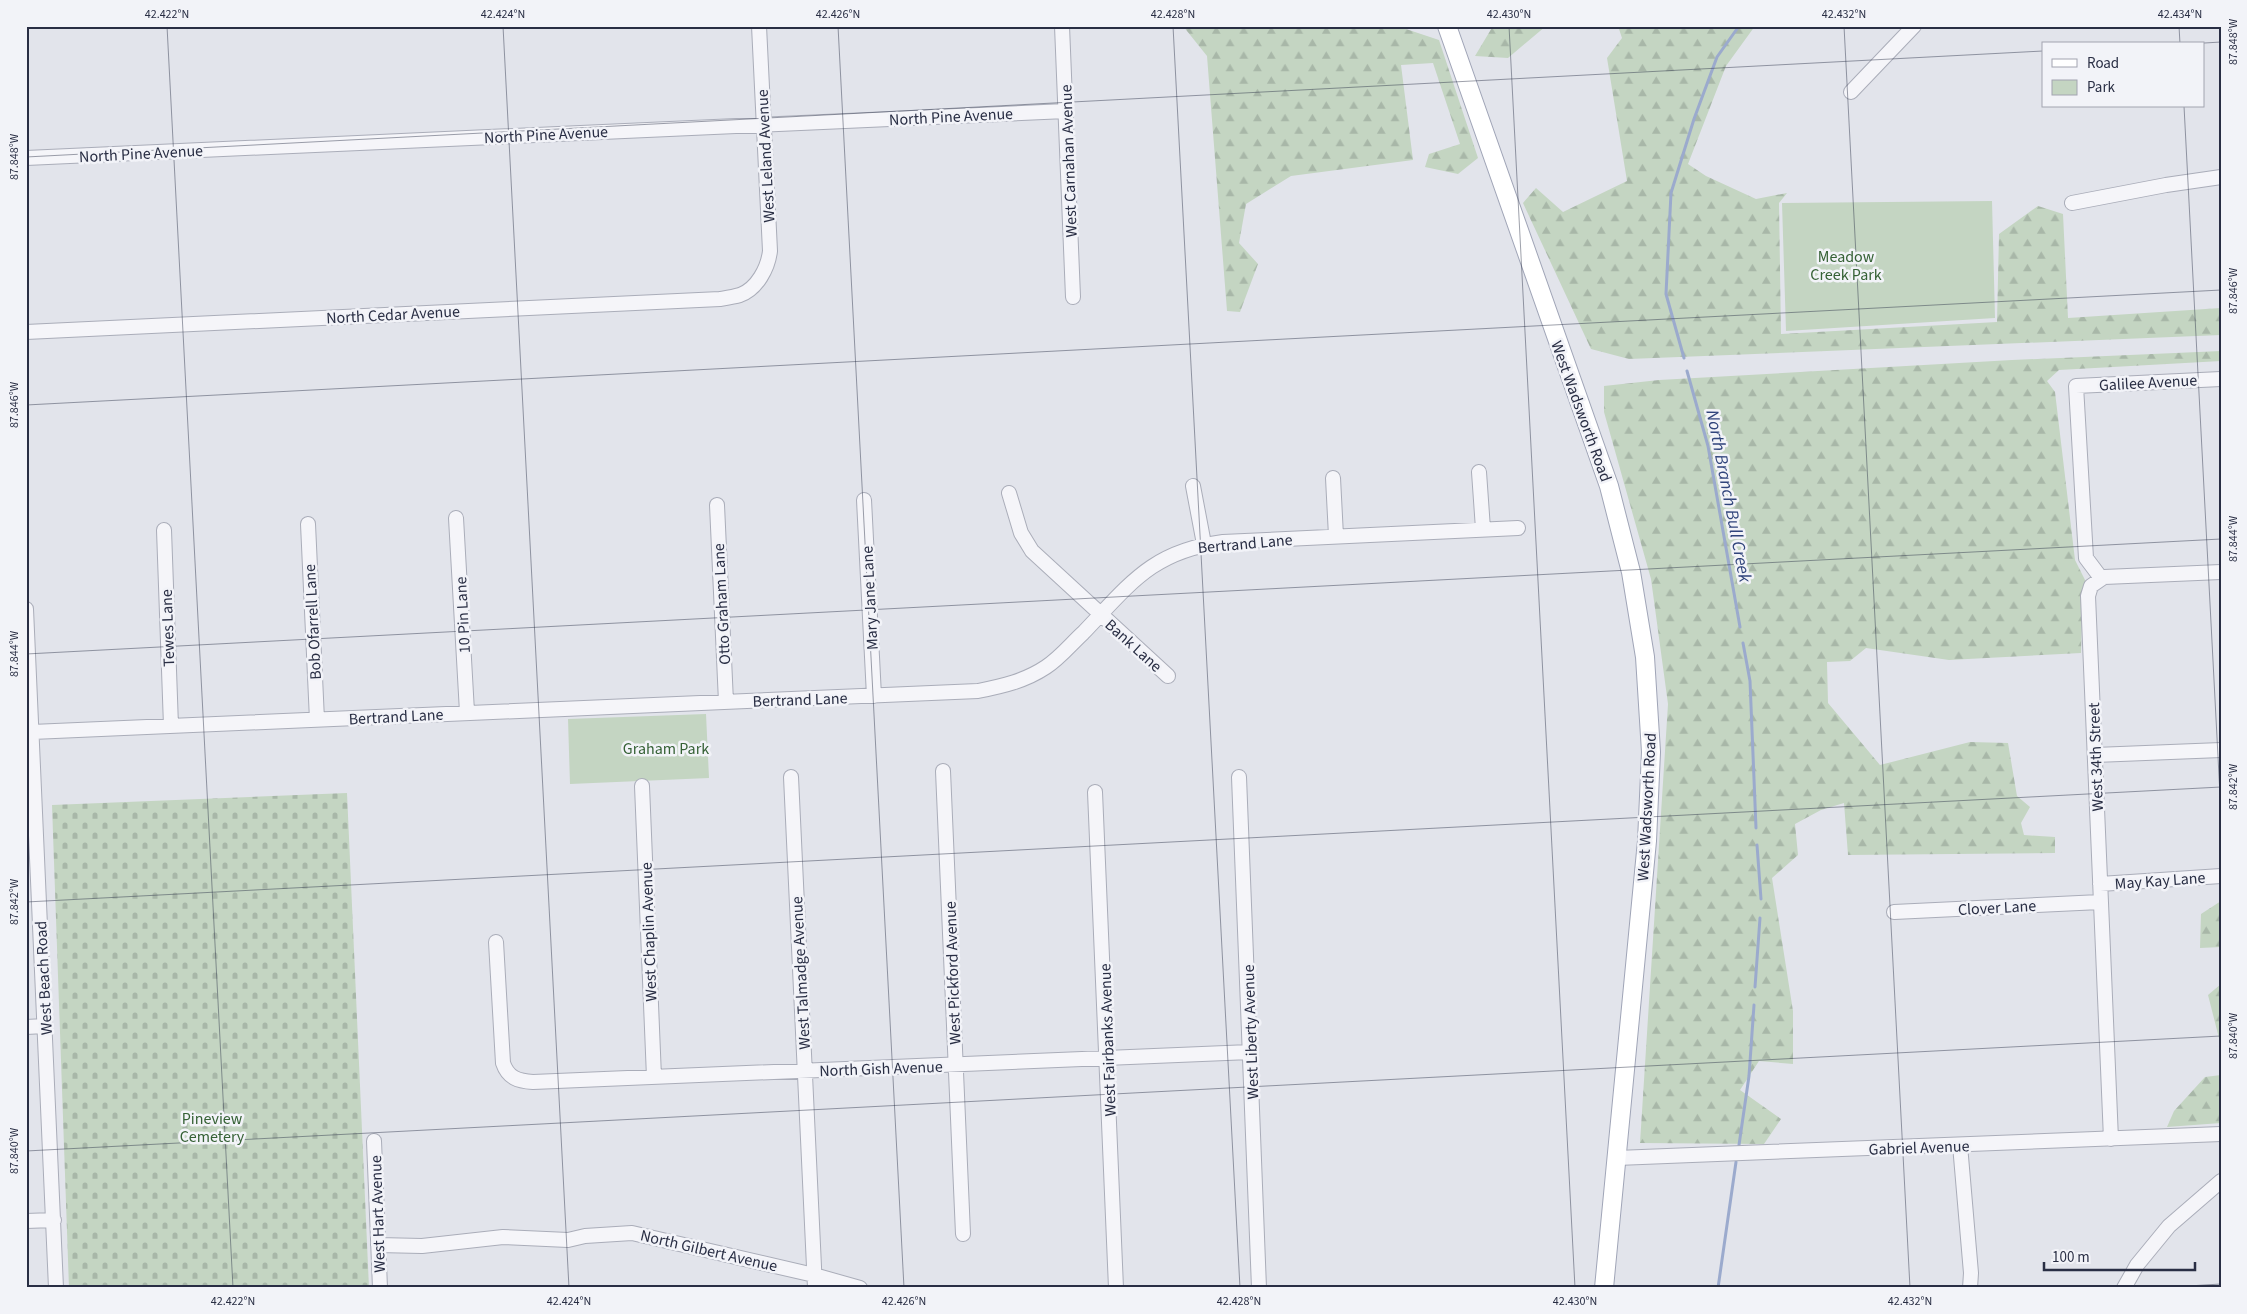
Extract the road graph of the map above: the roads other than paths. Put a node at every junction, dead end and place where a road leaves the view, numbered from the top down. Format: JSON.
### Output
{"nodes":[{"id":1,"x":759,"y":26,"type":"edge"},
{"id":2,"x":1062,"y":26,"type":"edge"},
{"id":3,"x":1447,"y":26,"type":"edge"},
{"id":4,"x":1914,"y":26,"type":"edge"},
{"id":5,"x":1851,"y":92,"type":"dead end"},
{"id":6,"x":1066,"y":111,"type":"junction"},
{"id":7,"x":763,"y":124,"type":"junction"},
{"id":8,"x":26,"y":158,"type":"edge"},
{"id":9,"x":2221,"y":177,"type":"edge"},
{"id":10,"x":2072,"y":203,"type":"dead end"},
{"id":11,"x":756,"y":283,"type":"joint"},
{"id":12,"x":1073,"y":297,"type":"dead end"},
{"id":13,"x":26,"y":332,"type":"edge"},
{"id":14,"x":2221,"y":379,"type":"edge"},
{"id":15,"x":1479,"y":472,"type":"dead end"},
{"id":16,"x":1333,"y":478,"type":"dead end"},
{"id":17,"x":1193,"y":486,"type":"dead end"},
{"id":18,"x":1009,"y":493,"type":"dead end"},
{"id":19,"x":864,"y":500,"type":"dead end"},
{"id":20,"x":717,"y":506,"type":"dead end"},
{"id":21,"x":456,"y":518,"type":"dead end"},
{"id":22,"x":308,"y":524,"type":"dead end"},
{"id":23,"x":1518,"y":528,"type":"dead end"},
{"id":24,"x":1483,"y":529,"type":"junction"},
{"id":25,"x":164,"y":530,"type":"dead end"},
{"id":26,"x":1336,"y":536,"type":"junction"},
{"id":27,"x":1204,"y":544,"type":"junction"},
{"id":28,"x":2221,"y":572,"type":"edge"},
{"id":29,"x":2101,"y":578,"type":"junction"},
{"id":30,"x":26,"y":608,"type":"edge"},
{"id":31,"x":1100,"y":614,"type":"junction"},
{"id":32,"x":1168,"y":676,"type":"dead end"},
{"id":33,"x":874,"y":696,"type":"junction"},
{"id":34,"x":726,"y":702,"type":"junction"},
{"id":35,"x":467,"y":712,"type":"junction"},
{"id":36,"x":317,"y":720,"type":"junction"},
{"id":37,"x":171,"y":726,"type":"junction"},
{"id":38,"x":29,"y":730,"type":"edge"},
{"id":39,"x":2221,"y":750,"type":"edge"},
{"id":40,"x":2095,"y":756,"type":"junction"},
{"id":41,"x":944,"y":771,"type":"dead end"},
{"id":42,"x":790,"y":777,"type":"dead end"},
{"id":43,"x":1239,"y":777,"type":"dead end"},
{"id":44,"x":642,"y":786,"type":"dead end"},
{"id":45,"x":1095,"y":792,"type":"dead end"},
{"id":46,"x":32,"y":875,"type":"edge"},
{"id":47,"x":2221,"y":876,"type":"edge"},
{"id":48,"x":2100,"y":884,"type":"junction"},
{"id":49,"x":2100,"y":902,"type":"junction"},
{"id":50,"x":1894,"y":912,"type":"dead end"},
{"id":51,"x":496,"y":942,"type":"dead end"},
{"id":52,"x":45,"y":1026,"type":"junction"},
{"id":53,"x":26,"y":1027,"type":"edge"},
{"id":54,"x":1250,"y":1052,"type":"junction"},
{"id":55,"x":1108,"y":1058,"type":"junction"},
{"id":56,"x":956,"y":1064,"type":"junction"},
{"id":57,"x":805,"y":1071,"type":"junction"},
{"id":58,"x":654,"y":1077,"type":"junction"},
{"id":59,"x":2221,"y":1134,"type":"edge"},
{"id":60,"x":2111,"y":1139,"type":"junction"},
{"id":61,"x":374,"y":1141,"type":"dead end"},
{"id":62,"x":1960,"y":1145,"type":"junction"},
{"id":63,"x":1616,"y":1158,"type":"junction"},
{"id":64,"x":2221,"y":1181,"type":"edge"},
{"id":65,"x":54,"y":1220,"type":"junction"},
{"id":66,"x":26,"y":1222,"type":"edge"},
{"id":67,"x":963,"y":1234,"type":"dead end"},
{"id":68,"x":378,"y":1245,"type":"junction"},
{"id":69,"x":815,"y":1281,"type":"edge"},
{"id":70,"x":56,"y":1288,"type":"edge"},
{"id":71,"x":380,"y":1288,"type":"edge"},
{"id":72,"x":860,"y":1288,"type":"edge"},
{"id":73,"x":1116,"y":1288,"type":"edge"},
{"id":74,"x":1260,"y":1288,"type":"edge"},
{"id":75,"x":1604,"y":1288,"type":"edge"},
{"id":76,"x":1970,"y":1288,"type":"edge"},
{"id":77,"x":2124,"y":1288,"type":"edge"}],
"edges":[{"from":1,"to":7,"type":"street","name":"West Leland Avenue"},
{"from":2,"to":6,"type":"street","name":"West Carnahan Avenue"},
{"from":3,"to":63,"type":"main road","name":"West Wadsworth Road"},
{"from":4,"to":5,"type":"street"},
{"from":6,"to":7,"type":"street","name":"North Pine Avenue"},
{"from":6,"to":12,"type":"street","name":"West Carnahan Avenue"},
{"from":7,"to":8,"type":"street","name":"North Pine Avenue"},
{"from":7,"to":11,"type":"street","name":"West Leland Avenue"},
{"from":9,"to":10,"type":"street"},
{"from":11,"to":13,"type":"street","name":"North Cedar Avenue"},
{"from":14,"to":29,"type":"street","name":"Galilee Avenue"},
{"from":15,"to":24,"type":"street"},
{"from":16,"to":26,"type":"street"},
{"from":17,"to":27,"type":"street"},
{"from":18,"to":31,"type":"street","name":"Bank Lane"},
{"from":19,"to":33,"type":"street","name":"Mary Jane Lane"},
{"from":20,"to":34,"type":"street","name":"Otto Graham Lane"},
{"from":21,"to":35,"type":"street","name":"10 Pin Lane"},
{"from":22,"to":36,"type":"street","name":"Bob Ofarrell Lane"},
{"from":23,"to":24,"type":"street","name":"Bertrand Lane"},
{"from":24,"to":26,"type":"street","name":"Bertrand Lane"},
{"from":25,"to":37,"type":"street","name":"Tewes Lane"},
{"from":26,"to":27,"type":"street","name":"Bertrand Lane"},
{"from":27,"to":31,"type":"street","name":"Bertrand Lane"},
{"from":28,"to":29,"type":"street"},
{"from":29,"to":40,"type":"street","name":"West 34th Street"},
{"from":30,"to":38,"type":"street","name":"West Beach Road"},
{"from":31,"to":32,"type":"street","name":"Bank Lane"},
{"from":31,"to":33,"type":"street","name":"Bertrand Lane"},
{"from":33,"to":34,"type":"street","name":"Bertrand Lane"},
{"from":34,"to":35,"type":"street","name":"Bertrand Lane"},
{"from":35,"to":36,"type":"street","name":"Bertrand Lane"},
{"from":36,"to":37,"type":"street","name":"Bertrand Lane"},
{"from":37,"to":38,"type":"street","name":"Bertrand Lane"},
{"from":38,"to":46,"type":"street","name":"West Beach Road"},
{"from":39,"to":40,"type":"street"},
{"from":40,"to":48,"type":"street","name":"West 34th Street"},
{"from":41,"to":56,"type":"street","name":"West Pickford Avenue"},
{"from":42,"to":57,"type":"street","name":"West Talmadge Avenue"},
{"from":43,"to":54,"type":"street","name":"West Liberty Avenue"},
{"from":44,"to":58,"type":"street","name":"West Chaplin Avenue"},
{"from":45,"to":55,"type":"street","name":"West Fairbanks Avenue"},
{"from":46,"to":52,"type":"street","name":"West Beach Road"},
{"from":47,"to":48,"type":"street","name":"May Kay Lane"},
{"from":48,"to":49,"type":"street","name":"West 34th Street"},
{"from":49,"to":50,"type":"street","name":"Clover Lane"},
{"from":49,"to":60,"type":"street","name":"West 34th Street"},
{"from":51,"to":58,"type":"street","name":"North Gish Avenue"},
{"from":52,"to":53,"type":"street"},
{"from":52,"to":65,"type":"street","name":"West Beach Road"},
{"from":54,"to":55,"type":"street","name":"North Gish Avenue"},
{"from":54,"to":74,"type":"street","name":"West Liberty Avenue"},
{"from":55,"to":56,"type":"street","name":"North Gish Avenue"},
{"from":55,"to":73,"type":"street","name":"West Fairbanks Avenue"},
{"from":56,"to":57,"type":"street","name":"North Gish Avenue"},
{"from":56,"to":67,"type":"street","name":"West Pickford Avenue"},
{"from":57,"to":58,"type":"street","name":"North Gish Avenue"},
{"from":57,"to":69,"type":"street","name":"West Talmadge Avenue"},
{"from":59,"to":60,"type":"street","name":"Gabriel Avenue"},
{"from":60,"to":62,"type":"street","name":"Gabriel Avenue"},
{"from":61,"to":68,"type":"street","name":"West Hart Avenue"},
{"from":62,"to":63,"type":"street","name":"Gabriel Avenue"},
{"from":62,"to":76,"type":"street"},
{"from":63,"to":75,"type":"main road","name":"West Wadsworth Road"},
{"from":64,"to":77,"type":"street"},
{"from":65,"to":66,"type":"street"},
{"from":65,"to":70,"type":"street","name":"West Beach Road"},
{"from":68,"to":69,"type":"street","name":"North Gilbert Avenue"},
{"from":68,"to":71,"type":"street","name":"West Hart Avenue"},
{"from":69,"to":72,"type":"street","name":"North Gilbert Avenue"}]}
